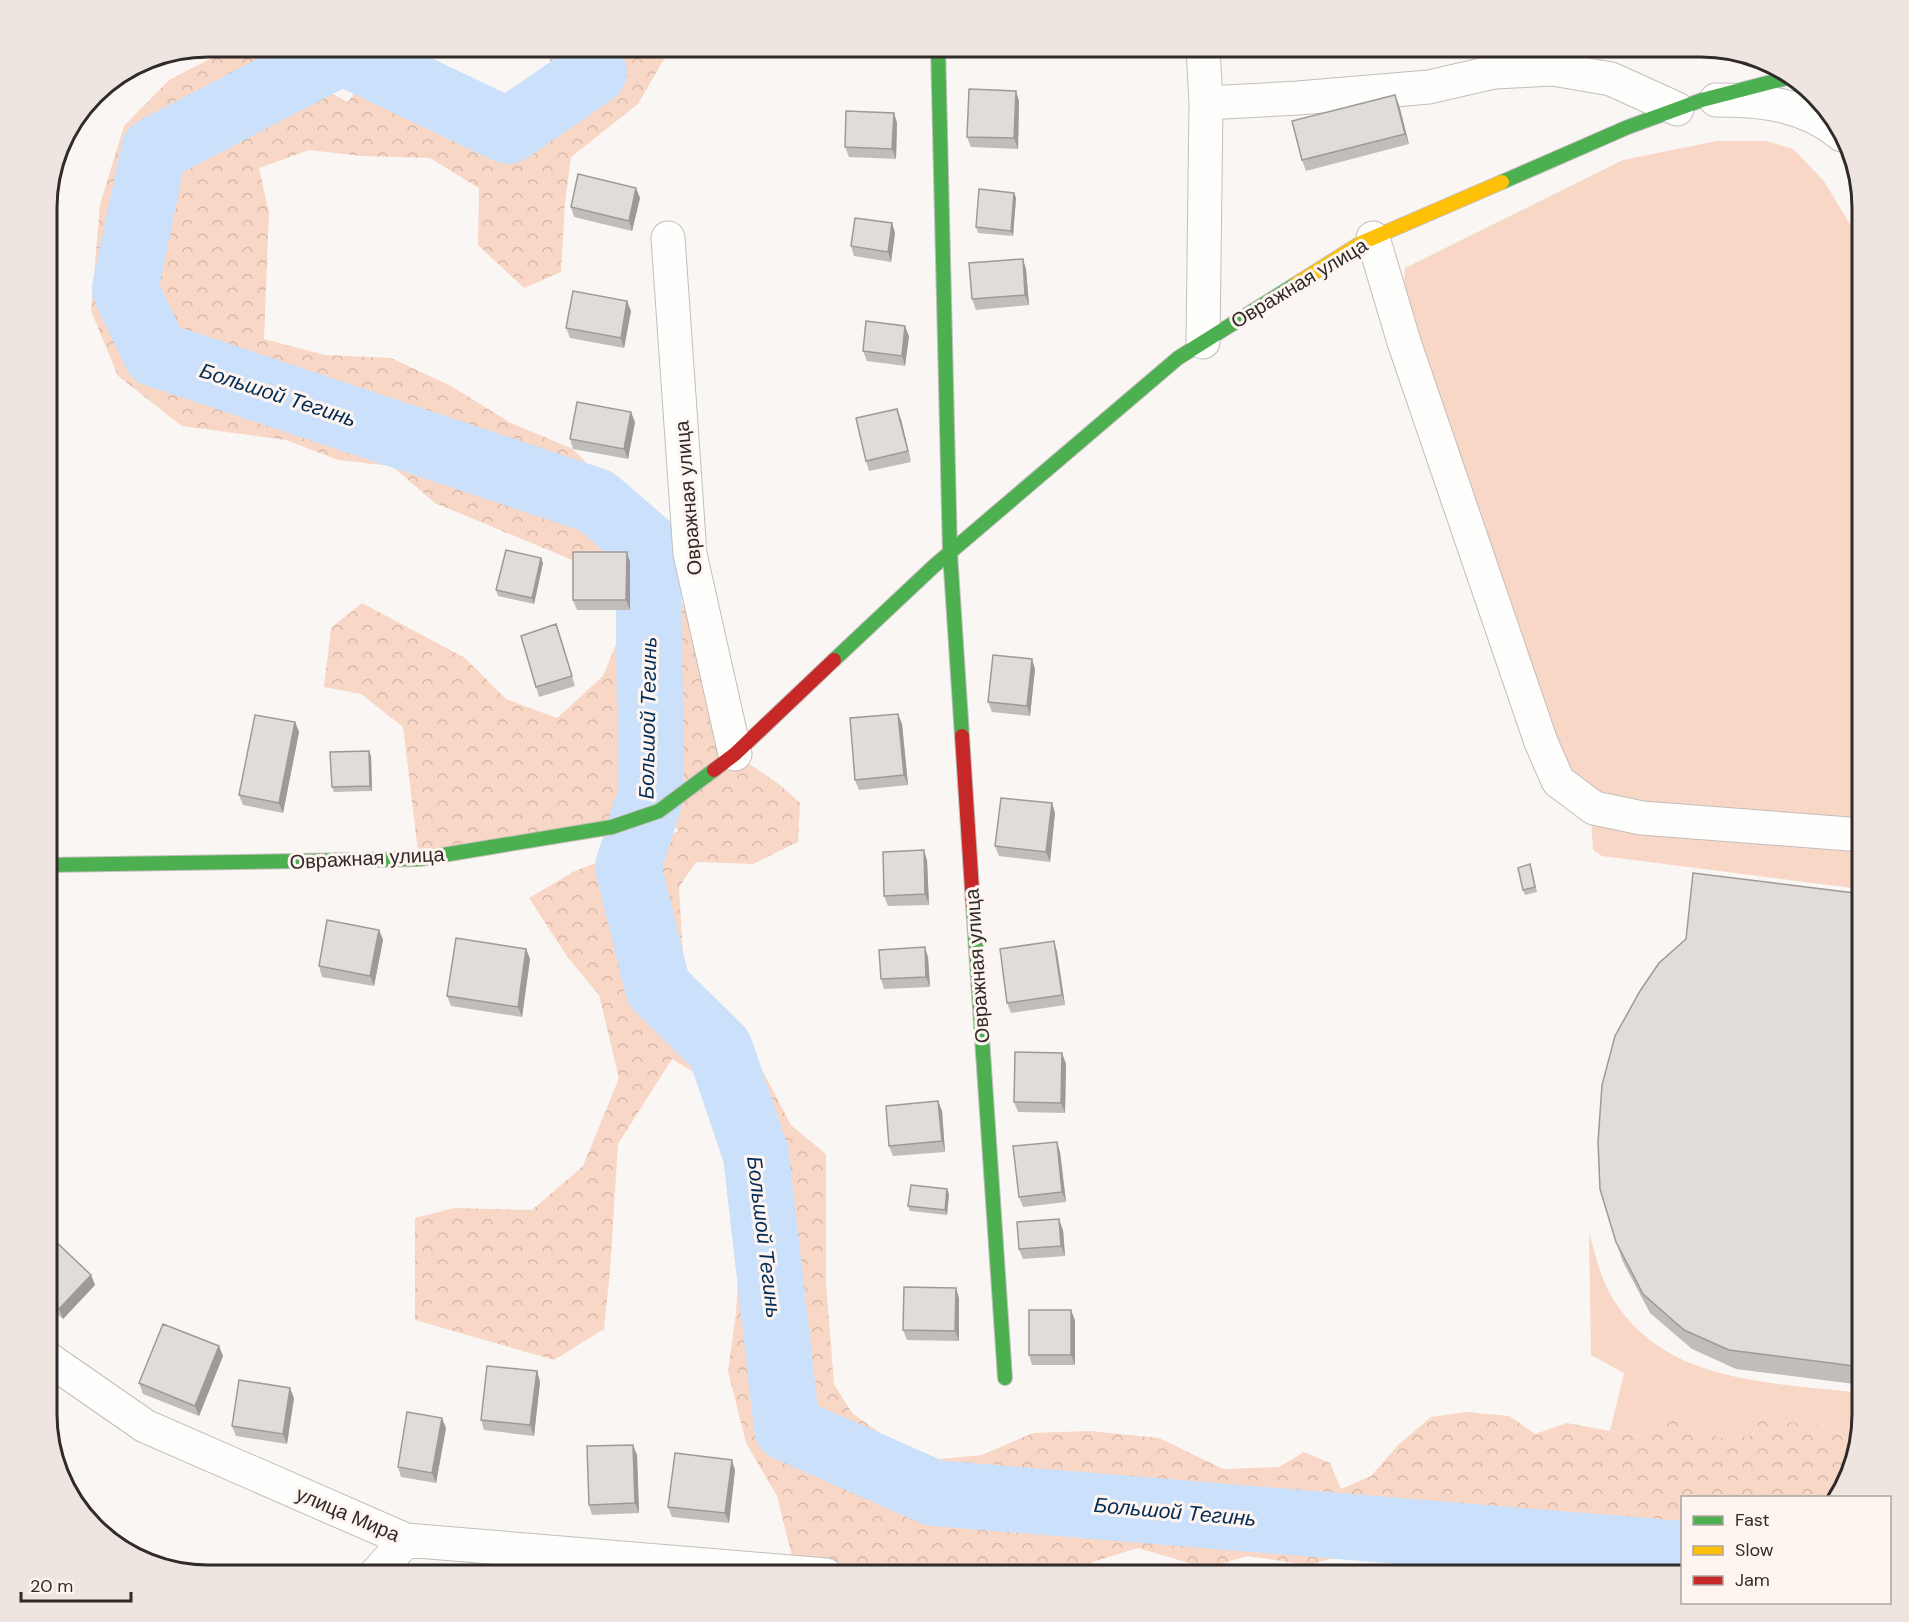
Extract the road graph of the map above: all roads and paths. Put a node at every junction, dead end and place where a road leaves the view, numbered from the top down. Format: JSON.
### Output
{"nodes":[{"id":1,"x":938,"y":57,"type":"edge"},
{"id":2,"x":1204,"y":57,"type":"edge"},
{"id":3,"x":1780,"y":79,"type":"edge"},
{"id":4,"x":1792,"y":87,"type":"edge"},
{"id":5,"x":1206,"y":103,"type":"junction"},
{"id":6,"x":1690,"y":104,"type":"junction"},
{"id":7,"x":1826,"y":122,"type":"edge"},
{"id":8,"x":668,"y":238,"type":"dead end"},
{"id":9,"x":1373,"y":238,"type":"junction"},
{"id":10,"x":1203,"y":342,"type":"junction"},
{"id":11,"x":950,"y":553,"type":"junction"},
{"id":12,"x":735,"y":754,"type":"junction"},
{"id":13,"x":1852,"y":834,"type":"edge"},
{"id":14,"x":57,"y":865,"type":"edge"},
{"id":15,"x":57,"y":1365,"type":"edge"},
{"id":16,"x":1005,"y":1378,"type":"dead end"},
{"id":17,"x":406,"y":1540,"type":"junction"},
{"id":18,"x":384,"y":1565,"type":"edge"},
{"id":19,"x":706,"y":1565,"type":"edge"}],
"edges":[{"from":1,"to":11,"type":"street","name":"Овражная улица"},
{"from":2,"to":5,"type":"street"},
{"from":3,"to":6,"type":"street","name":"Овражная улица"},
{"from":4,"to":6,"type":"street"},
{"from":5,"to":6,"type":"street"},
{"from":5,"to":10,"type":"street"},
{"from":6,"to":7,"type":"street"},
{"from":6,"to":9,"type":"street","name":"Овражная улица"},
{"from":8,"to":12,"type":"street","name":"Овражная улица"},
{"from":9,"to":10,"type":"street","name":"Овражная улица"},
{"from":9,"to":13,"type":"street"},
{"from":10,"to":11,"type":"street","name":"Овражная улица"},
{"from":11,"to":12,"type":"street","name":"Овражная улица"},
{"from":11,"to":16,"type":"street","name":"Овражная улица"},
{"from":12,"to":14,"type":"street","name":"Овражная улица"},
{"from":15,"to":17,"type":"street","name":"улица Мира"},
{"from":17,"to":18,"type":"street"},
{"from":17,"to":19,"type":"street","name":"улица Мира"}]}
